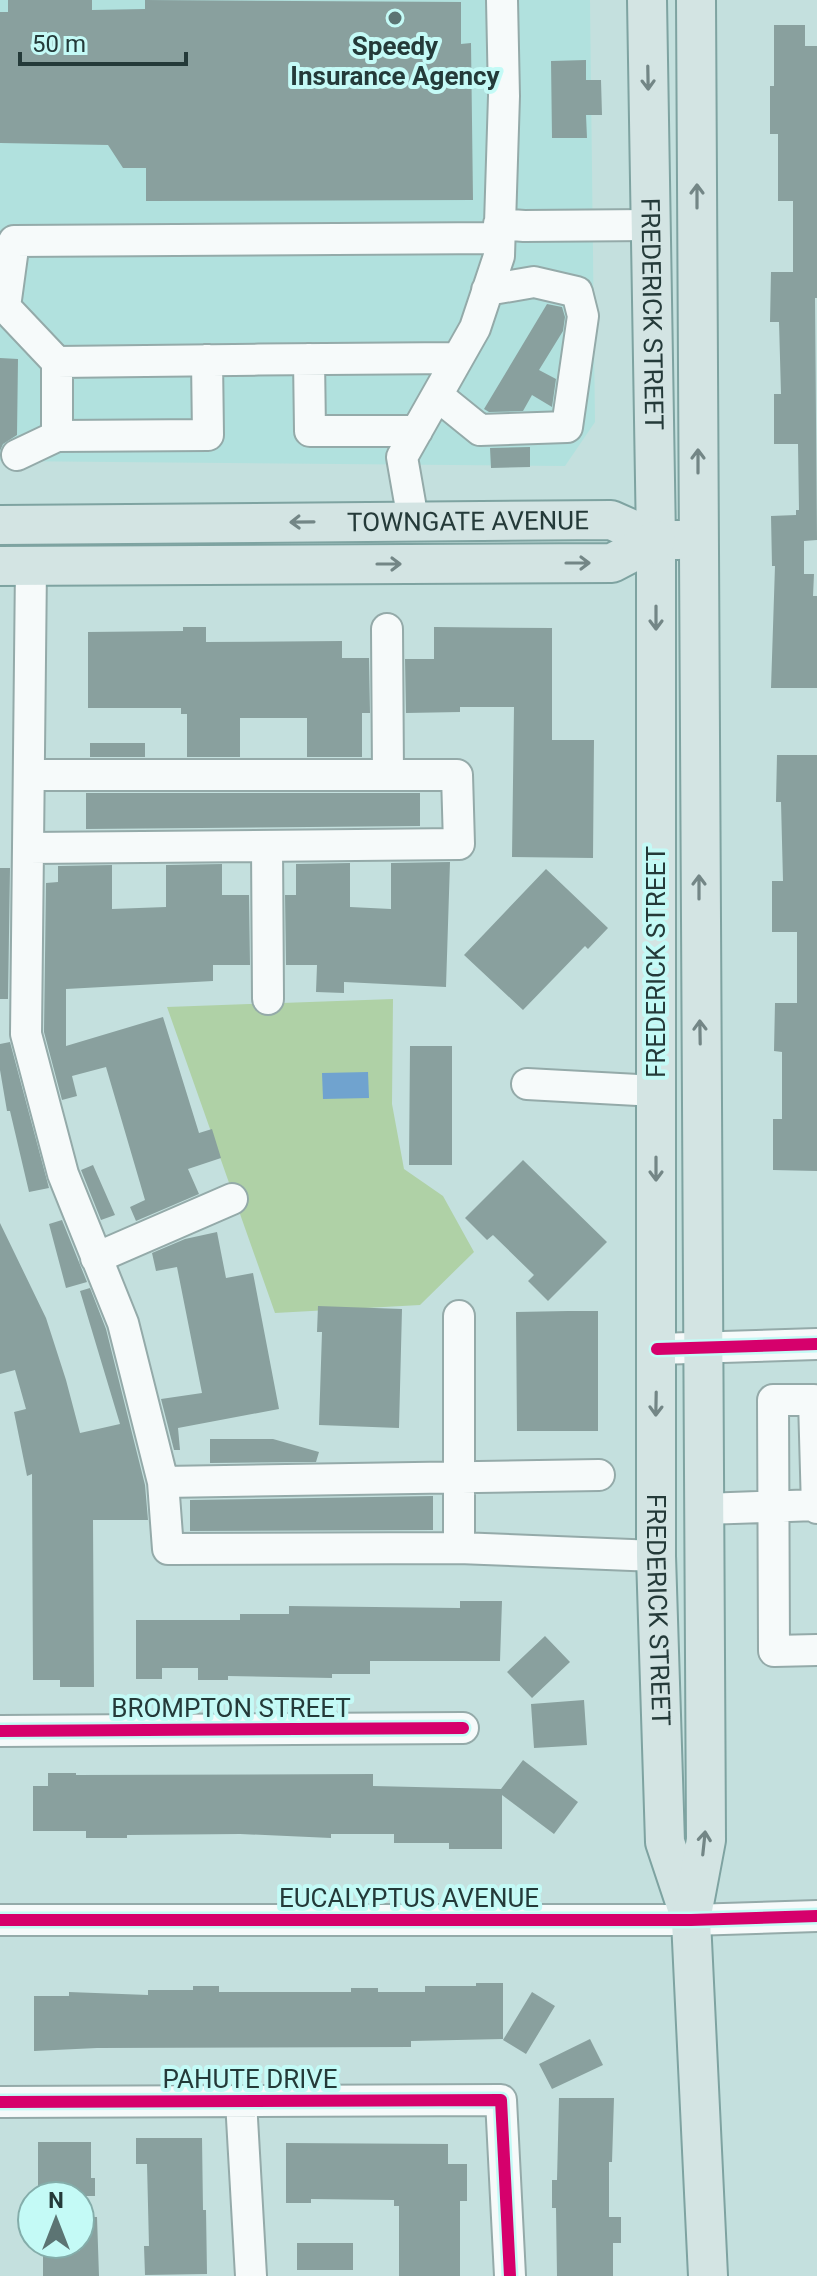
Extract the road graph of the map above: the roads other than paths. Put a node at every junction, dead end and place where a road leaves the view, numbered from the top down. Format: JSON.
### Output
{"nodes":[{"id":1,"x":502,"y":0,"type":"edge"},
{"id":2,"x":647,"y":0,"type":"edge"},
{"id":3,"x":696,"y":0,"type":"edge"},
{"id":4,"x":650,"y":225,"type":"junction"},
{"id":5,"x":499,"y":231,"type":"junction"},
{"id":6,"x":487,"y":290,"type":"junction"},
{"id":7,"x":2,"y":307,"type":"edge"},
{"id":8,"x":458,"y":358,"type":"junction"},
{"id":9,"x":309,"y":359,"type":"junction"},
{"id":10,"x":207,"y":360,"type":"junction"},
{"id":11,"x":57,"y":362,"type":"junction"},
{"id":12,"x":438,"y":396,"type":"junction"},
{"id":13,"x":417,"y":431,"type":"junction"},
{"id":14,"x":57,"y":436,"type":"junction"},
{"id":15,"x":17,"y":455,"type":"dead end"},
{"id":16,"x":413,"y":520,"type":"junction"},
{"id":17,"x":234,"y":523,"type":"junction"},
{"id":18,"x":0,"y":525,"type":"edge"},
{"id":19,"x":698,"y":539,"type":"junction"},
{"id":20,"x":656,"y":540,"type":"junction"},
{"id":21,"x":16,"y":566,"type":"edge"},
{"id":22,"x":387,"y":629,"type":"dead end"},
{"id":23,"x":30,"y":775,"type":"junction"},
{"id":24,"x":388,"y":775,"type":"junction"},
{"id":25,"x":267,"y":846,"type":"junction"},
{"id":26,"x":29,"y":848,"type":"junction"},
{"id":27,"x":268,"y":999,"type":"dead end"},
{"id":28,"x":527,"y":1084,"type":"dead end"},
{"id":29,"x":656,"y":1091,"type":"junction"},
{"id":30,"x":232,"y":1199,"type":"dead end"},
{"id":31,"x":702,"y":1232,"type":"junction"},
{"id":32,"x":96,"y":1258,"type":"junction"},
{"id":33,"x":459,"y":1316,"type":"dead end"},
{"id":34,"x":817,"y":1344,"type":"edge"},
{"id":35,"x":703,"y":1346,"type":"junction"},
{"id":36,"x":657,"y":1349,"type":"junction"},
{"id":37,"x":599,"y":1475,"type":"dead end"},
{"id":38,"x":458,"y":1477,"type":"junction"},
{"id":39,"x":163,"y":1482,"type":"junction"},
{"id":40,"x":817,"y":1506,"type":"edge"},
{"id":41,"x":771,"y":1507,"type":"junction"},
{"id":42,"x":704,"y":1509,"type":"junction"},
{"id":43,"x":459,"y":1548,"type":"junction"},
{"id":44,"x":656,"y":1556,"type":"junction"},
{"id":45,"x":817,"y":1650,"type":"edge"},
{"id":46,"x":704,"y":1687,"type":"junction"},
{"id":47,"x":463,"y":1728,"type":"dead end"},
{"id":48,"x":0,"y":1731,"type":"edge"},
{"id":49,"x":817,"y":1916,"type":"edge"},
{"id":50,"x":0,"y":1920,"type":"edge"},
{"id":51,"x":691,"y":1920,"type":"junction"},
{"id":52,"x":241,"y":2101,"type":"junction"},
{"id":53,"x":0,"y":2102,"type":"edge"},
{"id":54,"x":251,"y":2276,"type":"edge"},
{"id":55,"x":510,"y":2276,"type":"edge"},
{"id":56,"x":708,"y":2276,"type":"edge"}],
"edges":[{"from":1,"to":5,"type":"street"},
{"from":2,"to":4,"type":"main road","name":"FREDERICK STREET","one_way":true},
{"from":19,"to":3,"type":"main road","name":"FREDERICK STREET","one_way":true},
{"from":4,"to":5,"type":"street"},
{"from":4,"to":20,"type":"main road","name":"FREDERICK STREET"},
{"from":5,"to":6,"type":"street"},
{"from":5,"to":7,"type":"street"},
{"from":6,"to":8,"type":"street"},
{"from":6,"to":12,"type":"street"},
{"from":7,"to":11,"type":"street"},
{"from":8,"to":9,"type":"street"},
{"from":8,"to":12,"type":"street"},
{"from":9,"to":10,"type":"street"},
{"from":9,"to":13,"type":"street"},
{"from":10,"to":11,"type":"street"},
{"from":10,"to":14,"type":"street"},
{"from":11,"to":14,"type":"street"},
{"from":12,"to":13,"type":"street"},
{"from":13,"to":16,"type":"street"},
{"from":14,"to":15,"type":"street"},
{"from":16,"to":17,"type":"main road","name":"TOWNGATE AVENUE","one_way":true},
{"from":16,"to":20,"type":"main road","name":"TOWNGATE AVENUE"},
{"from":17,"to":18,"type":"main road","name":"TOWNGATE AVENUE"},
{"from":17,"to":21,"type":"main road"},
{"from":19,"to":20,"type":"main road"},
{"from":31,"to":19,"type":"main road","name":"FREDERICK STREET","one_way":true},
{"from":21,"to":20,"type":"main road","name":"TOWNGATE AVENUE","one_way":true},
{"from":20,"to":29,"type":"main road","name":"FREDERICK STREET","one_way":true},
{"from":21,"to":23,"type":"street"},
{"from":22,"to":24,"type":"street"},
{"from":23,"to":24,"type":"street"},
{"from":23,"to":26,"type":"street"},
{"from":24,"to":25,"type":"street"},
{"from":25,"to":26,"type":"street"},
{"from":25,"to":27,"type":"street"},
{"from":26,"to":32,"type":"street"},
{"from":28,"to":29,"type":"street"},
{"from":29,"to":31,"type":"main road"},
{"from":29,"to":36,"type":"main road","name":"FREDERICK STREET","one_way":true},
{"from":30,"to":32,"type":"street"},
{"from":31,"to":35,"type":"main road","name":"FREDERICK STREET"},
{"from":32,"to":39,"type":"street"},
{"from":33,"to":38,"type":"street"},
{"from":34,"to":35,"type":"street"},
{"from":35,"to":36,"type":"street"},
{"from":35,"to":42,"type":"main road","name":"FREDERICK STREET"},
{"from":36,"to":44,"type":"main road","name":"FREDERICK STREET","one_way":true},
{"from":37,"to":38,"type":"street"},
{"from":38,"to":39,"type":"street"},
{"from":38,"to":43,"type":"street"},
{"from":39,"to":43,"type":"street"},
{"from":40,"to":41,"type":"street"},
{"from":40,"to":41,"type":"street"},
{"from":41,"to":42,"type":"street"},
{"from":41,"to":45,"type":"street"},
{"from":42,"to":46,"type":"main road","name":"FREDERICK STREET"},
{"from":43,"to":44,"type":"street"},
{"from":44,"to":46,"type":"main road"},
{"from":44,"to":51,"type":"main road","name":"FREDERICK STREET"},
{"from":51,"to":46,"type":"main road","name":"FREDERICK STREET","one_way":true},
{"from":47,"to":48,"type":"street","name":"BROMPTON STREET"},
{"from":49,"to":51,"type":"street","name":"EUCALYPTUS AVENUE"},
{"from":50,"to":51,"type":"street","name":"EUCALYPTUS AVENUE"},
{"from":51,"to":56,"type":"main road","name":"FREDERICK STREET"},
{"from":52,"to":53,"type":"street","name":"PAHUTE DRIVE"},
{"from":52,"to":54,"type":"street"},
{"from":52,"to":55,"type":"street","name":"PAHUTE DRIVE"}]}
